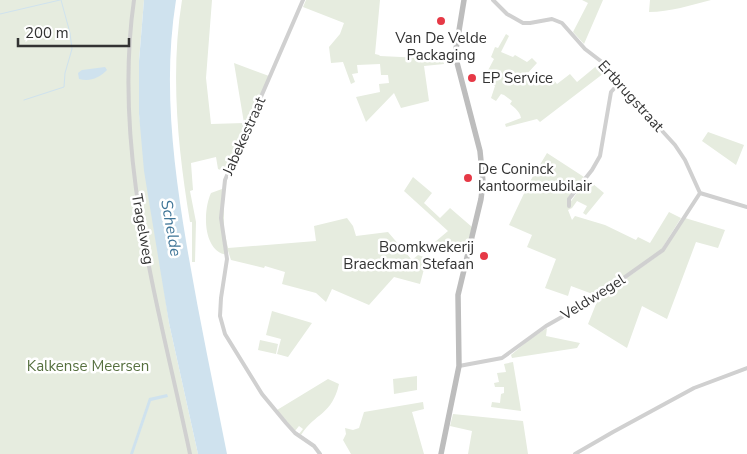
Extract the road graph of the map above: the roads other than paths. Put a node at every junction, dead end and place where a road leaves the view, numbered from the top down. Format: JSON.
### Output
{"nodes":[{"id":1,"x":134,"y":0,"type":"edge"},
{"id":2,"x":303,"y":0,"type":"edge"},
{"id":3,"x":464,"y":0,"type":"edge"},
{"id":4,"x":493,"y":0,"type":"edge"},
{"id":5,"x":620,"y":82,"type":"junction"},
{"id":6,"x":700,"y":193,"type":"junction"},
{"id":7,"x":569,"y":206,"type":"dead end"},
{"id":8,"x":747,"y":207,"type":"edge"},
{"id":9,"x":459,"y":366,"type":"junction"},
{"id":10,"x":747,"y":368,"type":"edge"},
{"id":11,"x":190,"y":454,"type":"edge"},
{"id":12,"x":320,"y":454,"type":"edge"},
{"id":13,"x":441,"y":454,"type":"edge"},
{"id":14,"x":575,"y":454,"type":"edge"}],
"edges":[{"from":1,"to":11,"type":"street","name":"Tragelweg"},
{"from":2,"to":12,"type":"street","name":"Jabekestraat"},
{"from":3,"to":9,"type":"main road"},
{"from":4,"to":5,"type":"street","name":"Ertbrugstraat"},
{"from":5,"to":6,"type":"street","name":"Ertbrugstraat"},
{"from":5,"to":7,"type":"street"},
{"from":6,"to":8,"type":"street"},
{"from":6,"to":9,"type":"street","name":"Veldwegel"},
{"from":9,"to":13,"type":"main road"},
{"from":10,"to":14,"type":"street"}]}
